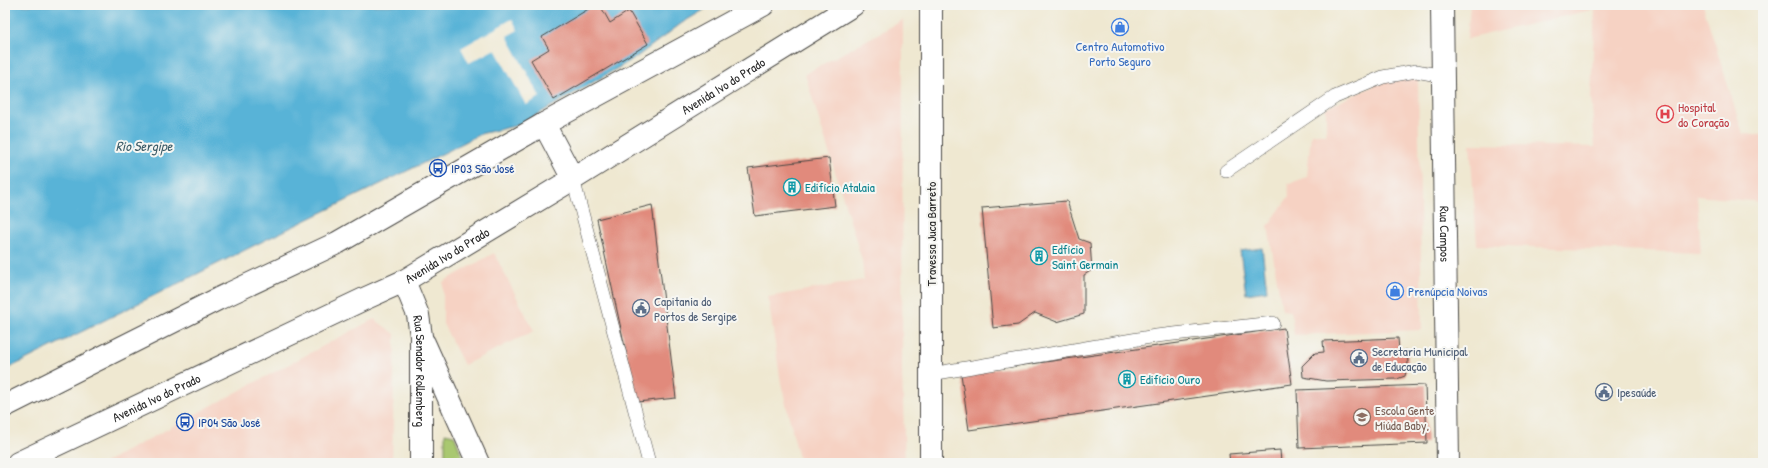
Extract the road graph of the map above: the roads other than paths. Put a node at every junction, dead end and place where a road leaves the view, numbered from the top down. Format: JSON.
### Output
{"nodes":[{"id":1,"x":763,"y":5,"type":"edge"},
{"id":2,"x":852,"y":5,"type":"edge"},
{"id":3,"x":931,"y":5,"type":"edge"},
{"id":4,"x":1442,"y":5,"type":"edge"},
{"id":5,"x":1443,"y":76,"type":"junction"},
{"id":6,"x":544,"y":124,"type":"junction"},
{"id":7,"x":1226,"y":171,"type":"dead end"},
{"id":8,"x":574,"y":179,"type":"junction"},
{"id":9,"x":404,"y":281,"type":"junction"},
{"id":10,"x":1273,"y":323,"type":"dead end"},
{"id":11,"x":421,"y":336,"type":"junction"},
{"id":12,"x":931,"y":374,"type":"junction"},
{"id":13,"x":5,"y":406,"type":"edge"},
{"id":14,"x":18,"y":463,"type":"edge"},
{"id":15,"x":421,"y":463,"type":"edge"},
{"id":16,"x":478,"y":463,"type":"edge"},
{"id":17,"x":649,"y":463,"type":"edge"},
{"id":18,"x":931,"y":463,"type":"edge"},
{"id":19,"x":1448,"y":463,"type":"edge"}],
"edges":[{"from":1,"to":6,"type":"main road"},
{"from":2,"to":8,"type":"main road","name":"Avenida Ivo do Prado"},
{"from":3,"to":12,"type":"main road","name":"Travessa Juca Barreto"},
{"from":4,"to":5,"type":"main road","name":"Rua Campos"},
{"from":5,"to":7,"type":"lane"},
{"from":5,"to":19,"type":"main road","name":"Rua Campos"},
{"from":6,"to":8,"type":"main road"},
{"from":6,"to":13,"type":"main road"},
{"from":8,"to":9,"type":"main road","name":"Avenida Ivo do Prado"},
{"from":8,"to":17,"type":"lane"},
{"from":9,"to":11,"type":"main road","name":"Rua Senador Rollemberg"},
{"from":9,"to":14,"type":"main road","name":"Avenida Ivo do Prado"},
{"from":10,"to":12,"type":"lane"},
{"from":11,"to":15,"type":"main road","name":"Rua Senador Rollemberg"},
{"from":11,"to":16,"type":"main road"},
{"from":12,"to":18,"type":"main road","name":"Travessa Juca Barreto"}]}
